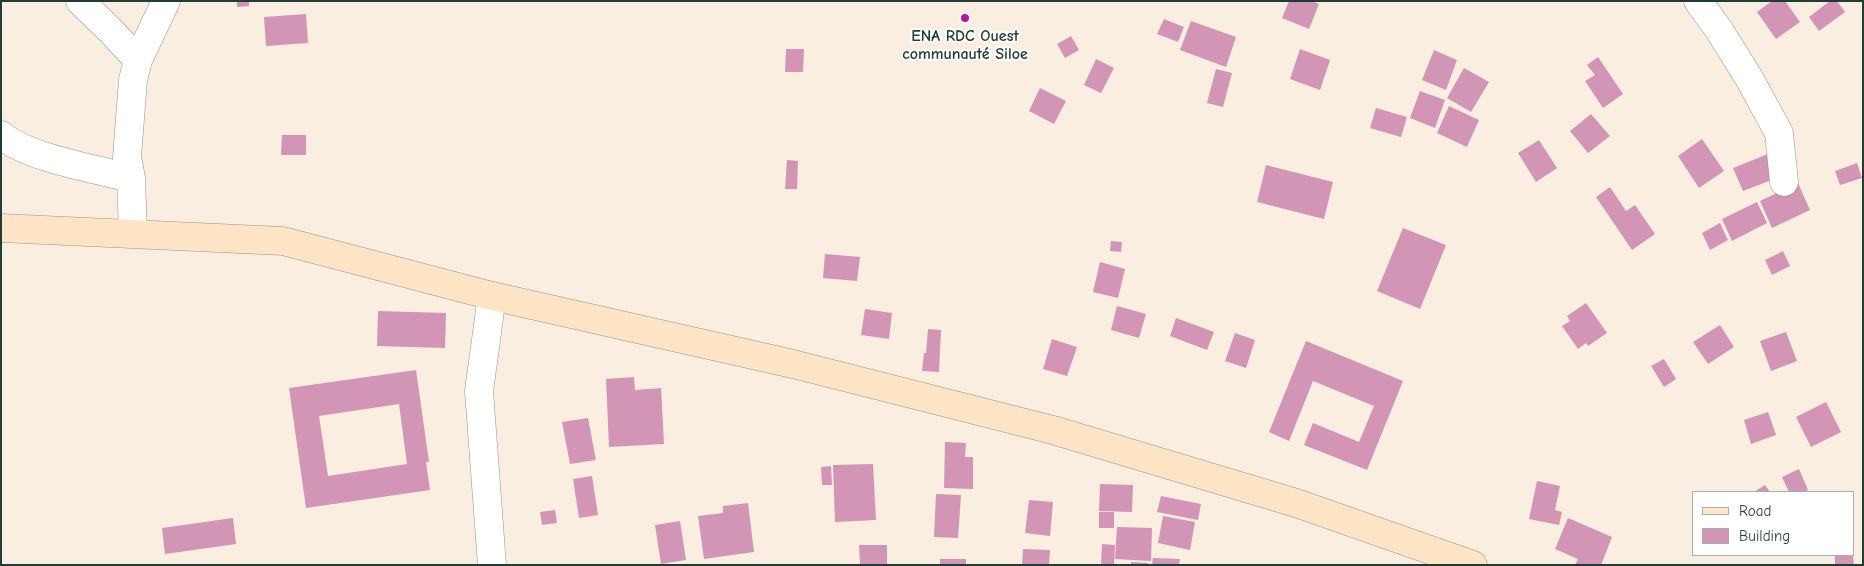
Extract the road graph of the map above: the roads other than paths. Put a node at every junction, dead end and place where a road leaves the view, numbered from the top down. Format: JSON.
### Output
{"nodes":[{"id":1,"x":80,"y":1,"type":"edge"},
{"id":2,"x":166,"y":1,"type":"edge"},
{"id":3,"x":1698,"y":1,"type":"edge"},
{"id":4,"x":138,"y":60,"type":"junction"},
{"id":5,"x":1,"y":134,"type":"edge"},
{"id":6,"x":131,"y":178,"type":"junction"},
{"id":7,"x":1784,"y":182,"type":"dead end"},
{"id":8,"x":1,"y":228,"type":"edge"},
{"id":9,"x":133,"y":233,"type":"junction"},
{"id":10,"x":492,"y":296,"type":"junction"},
{"id":11,"x":492,"y":565,"type":"edge"},
{"id":12,"x":1473,"y":565,"type":"edge"}],
"edges":[{"from":1,"to":4,"type":"street"},
{"from":2,"to":4,"type":"street"},
{"from":3,"to":7,"type":"street"},
{"from":4,"to":6,"type":"street"},
{"from":5,"to":6,"type":"street"},
{"from":6,"to":9,"type":"street"},
{"from":8,"to":9,"type":"main road"},
{"from":9,"to":10,"type":"main road"},
{"from":10,"to":11,"type":"street"},
{"from":10,"to":12,"type":"main road"}]}
